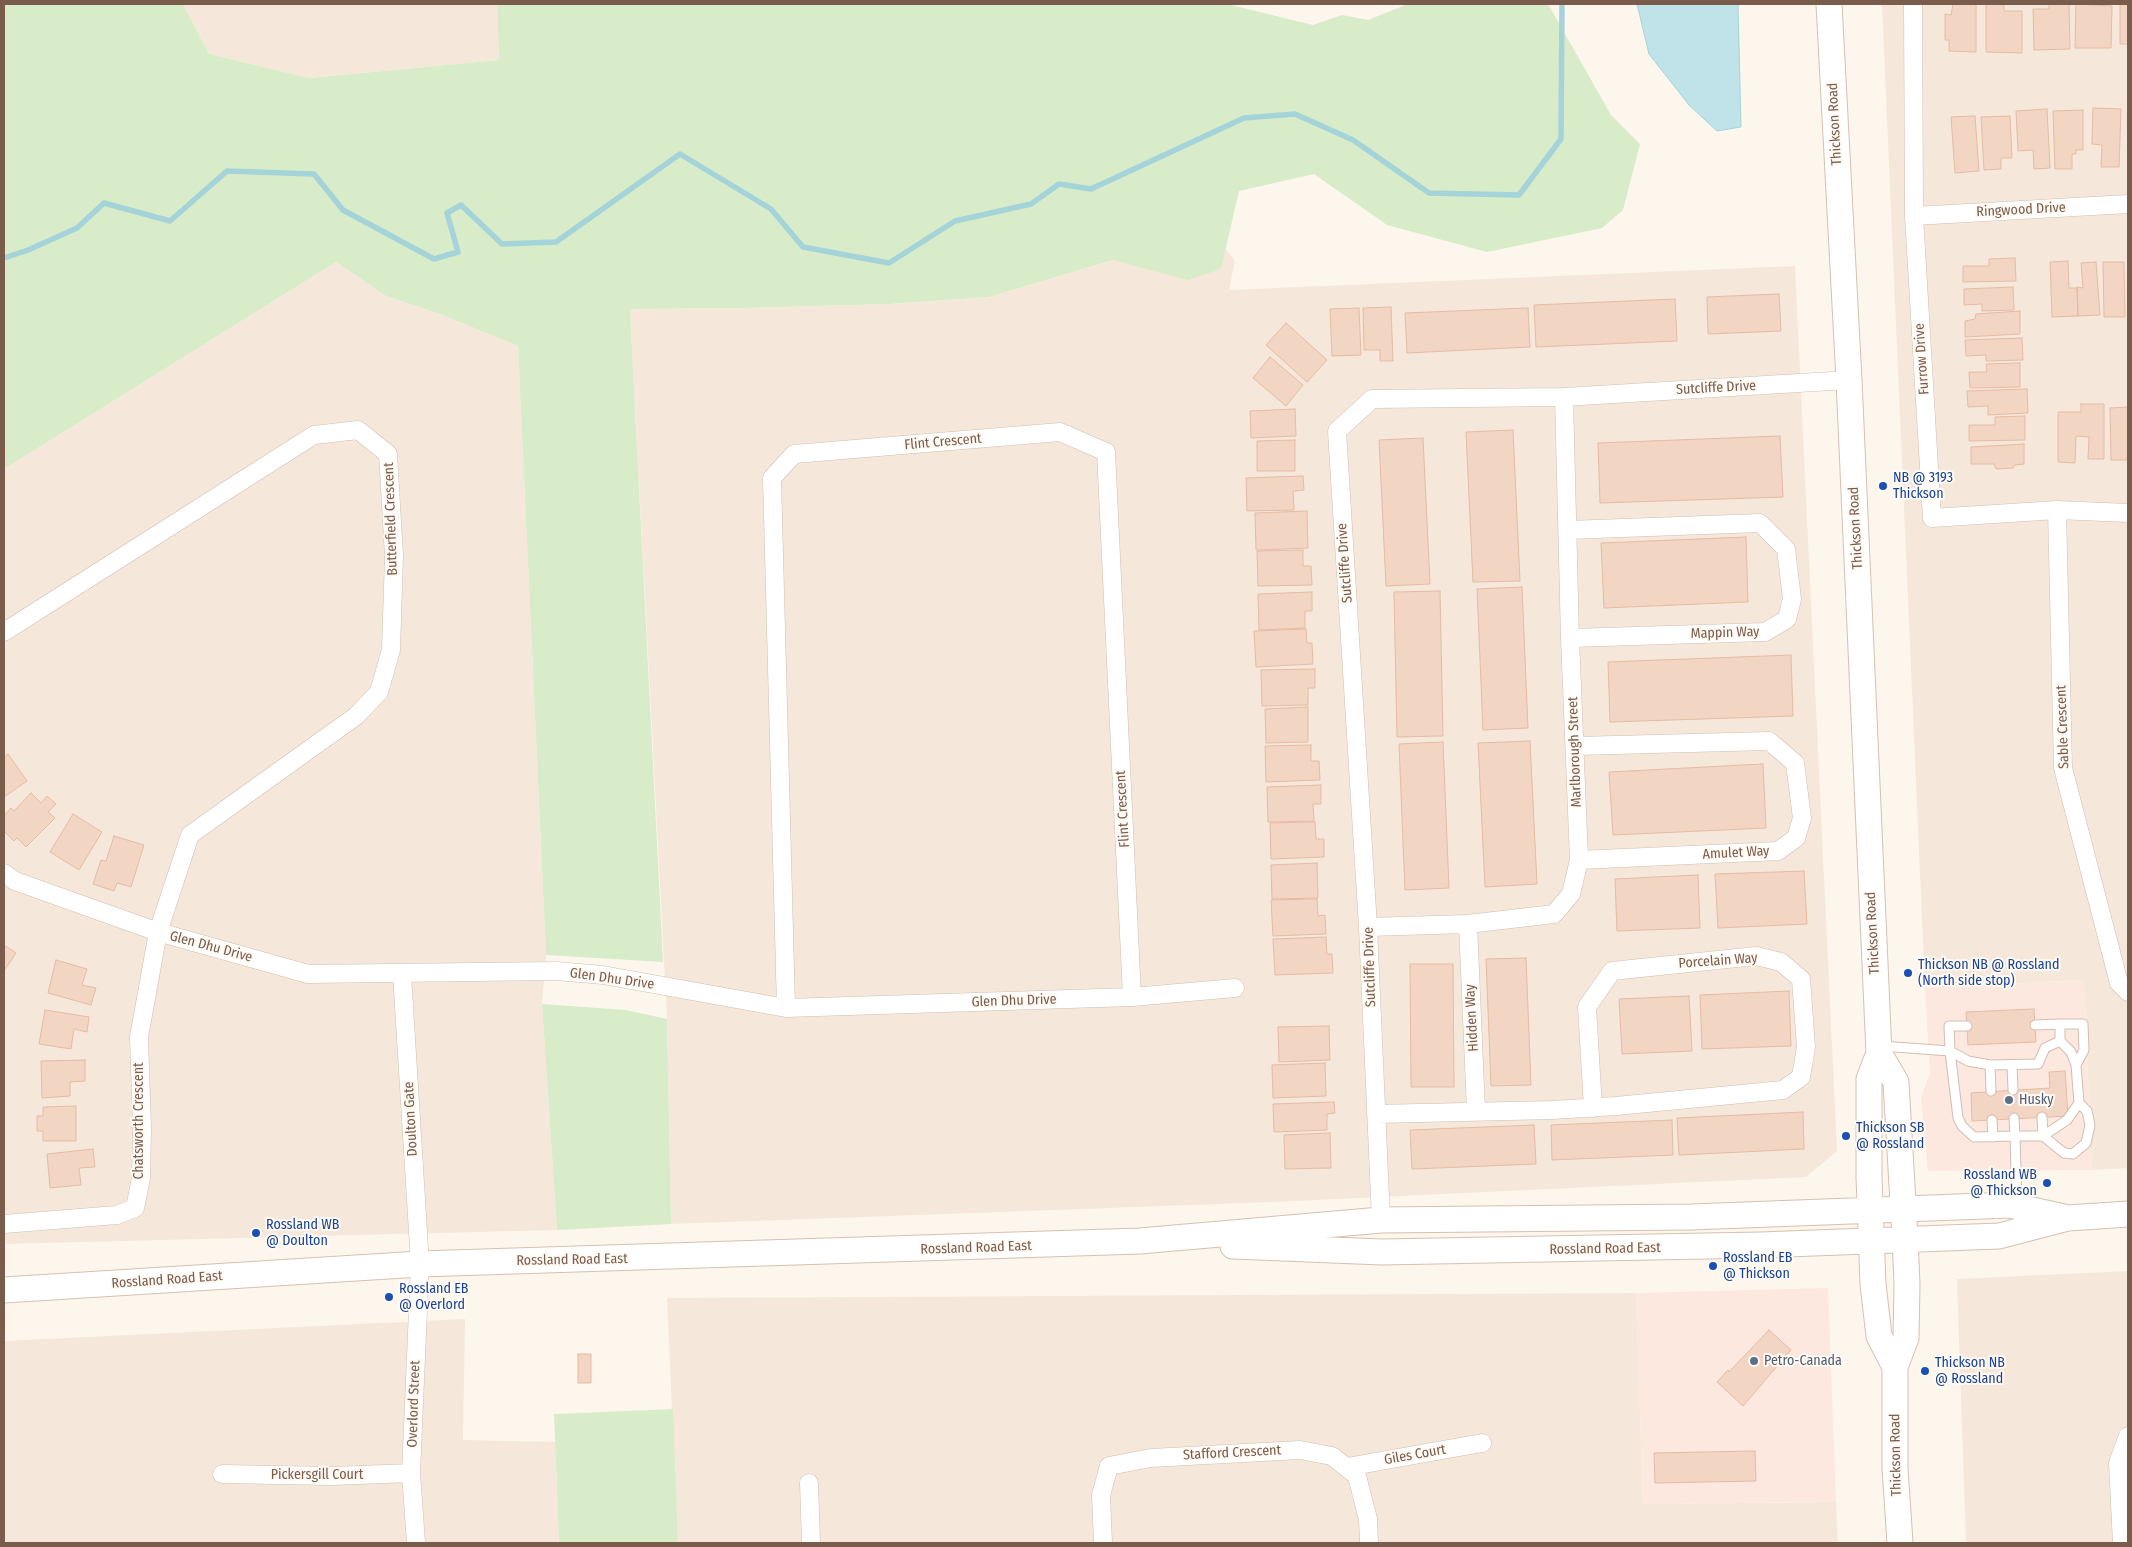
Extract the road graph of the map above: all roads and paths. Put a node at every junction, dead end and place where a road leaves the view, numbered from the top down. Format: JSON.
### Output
{"nodes":[{"id":1,"x":1829,"y":4,"type":"edge"},
{"id":2,"x":1913,"y":4,"type":"edge"},
{"id":3,"x":2128,"y":204,"type":"edge"},
{"id":4,"x":1914,"y":216,"type":"junction"},
{"id":5,"x":1849,"y":380,"type":"junction"},
{"id":6,"x":1564,"y":397,"type":"junction"},
{"id":7,"x":2057,"y":510,"type":"junction"},
{"id":8,"x":2128,"y":513,"type":"edge"},
{"id":9,"x":1568,"y":530,"type":"junction"},
{"id":10,"x":4,"y":632,"type":"edge"},
{"id":11,"x":1570,"y":638,"type":"junction"},
{"id":12,"x":1576,"y":746,"type":"junction"},
{"id":13,"x":1580,"y":860,"type":"junction"},
{"id":14,"x":4,"y":873,"type":"edge"},
{"id":15,"x":1468,"y":924,"type":"junction"},
{"id":16,"x":1368,"y":927,"type":"junction"},
{"id":17,"x":158,"y":932,"type":"junction"},
{"id":18,"x":402,"y":974,"type":"junction"},
{"id":19,"x":1235,"y":988,"type":"dead end"},
{"id":20,"x":2128,"y":992,"type":"edge"},
{"id":21,"x":1132,"y":997,"type":"junction"},
{"id":22,"x":786,"y":1008,"type":"junction"},
{"id":23,"x":2060,"y":1024,"type":"junction"},
{"id":24,"x":2035,"y":1025,"type":"dead end"},
{"id":25,"x":1967,"y":1026,"type":"dead end"},
{"id":26,"x":2060,"y":1041,"type":"junction"},
{"id":27,"x":1878,"y":1049,"type":"junction"},
{"id":28,"x":1950,"y":1051,"type":"junction"},
{"id":29,"x":1990,"y":1065,"type":"junction"},
{"id":30,"x":2012,"y":1065,"type":"junction"},
{"id":31,"x":2076,"y":1065,"type":"junction"},
{"id":32,"x":2013,"y":1090,"type":"dead end"},
{"id":33,"x":1991,"y":1091,"type":"dead end"},
{"id":34,"x":2079,"y":1103,"type":"junction"},
{"id":35,"x":1593,"y":1108,"type":"junction"},
{"id":36,"x":1476,"y":1112,"type":"junction"},
{"id":37,"x":1376,"y":1114,"type":"junction"},
{"id":38,"x":2042,"y":1117,"type":"dead end"},
{"id":39,"x":2014,"y":1118,"type":"dead end"},
{"id":40,"x":1992,"y":1120,"type":"dead end"},
{"id":41,"x":2014,"y":1136,"type":"junction"},
{"id":42,"x":2043,"y":1136,"type":"junction"},
{"id":43,"x":1993,"y":1137,"type":"junction"},
{"id":44,"x":2017,"y":1207,"type":"junction"},
{"id":45,"x":1904,"y":1208,"type":"junction"},
{"id":46,"x":1870,"y":1209,"type":"junction"},
{"id":47,"x":2128,"y":1214,"type":"edge"},
{"id":48,"x":2068,"y":1218,"type":"junction"},
{"id":49,"x":1381,"y":1220,"type":"junction"},
{"id":50,"x":4,"y":1224,"type":"edge"},
{"id":51,"x":1906,"y":1238,"type":"junction"},
{"id":52,"x":1872,"y":1240,"type":"junction"},
{"id":53,"x":1140,"y":1241,"type":"junction"},
{"id":54,"x":420,"y":1264,"type":"junction"},
{"id":55,"x":4,"y":1290,"type":"edge"},
{"id":56,"x":1895,"y":1367,"type":"junction"},
{"id":57,"x":2128,"y":1436,"type":"edge"},
{"id":58,"x":1482,"y":1442,"type":"dead end"},
{"id":59,"x":1347,"y":1467,"type":"junction"},
{"id":60,"x":411,"y":1473,"type":"junction"},
{"id":61,"x":222,"y":1474,"type":"dead end"},
{"id":62,"x":809,"y":1483,"type":"dead end"},
{"id":63,"x":416,"y":1543,"type":"edge"},
{"id":64,"x":812,"y":1543,"type":"edge"},
{"id":65,"x":1103,"y":1543,"type":"edge"},
{"id":66,"x":1368,"y":1543,"type":"edge"},
{"id":67,"x":1900,"y":1543,"type":"edge"},
{"id":68,"x":2122,"y":1543,"type":"edge"}],
"edges":[{"from":1,"to":5,"type":"main road","name":"Thickson Road"},
{"from":2,"to":4,"type":"street","name":"Furrow Drive"},
{"from":3,"to":4,"type":"street","name":"Ringwood Drive"},
{"from":4,"to":7,"type":"street","name":"Furrow Drive"},
{"from":5,"to":6,"type":"street","name":"Sutcliffe Drive"},
{"from":5,"to":27,"type":"main road","name":"Thickson Road"},
{"from":6,"to":9,"type":"street","name":"Marlborough Street"},
{"from":6,"to":16,"type":"street","name":"Sutcliffe Drive"},
{"from":7,"to":8,"type":"street","name":"Furrow Drive"},
{"from":7,"to":20,"type":"street","name":"Sable Crescent"},
{"from":9,"to":11,"type":"street","name":"Marlborough Street"},
{"from":9,"to":11,"type":"street","name":"Mappin Way"},
{"from":10,"to":17,"type":"street","name":"Butterfield Crescent"},
{"from":11,"to":12,"type":"street","name":"Marlborough Street"},
{"from":12,"to":13,"type":"street","name":"Marlborough Street"},
{"from":12,"to":13,"type":"street","name":"Amulet Way"},
{"from":13,"to":15,"type":"street","name":"Marlborough Street"},
{"from":14,"to":17,"type":"street","name":"Glen Dhu Drive"},
{"from":15,"to":16,"type":"street","name":"Marlborough Street"},
{"from":15,"to":36,"type":"street","name":"Hidden Way"},
{"from":16,"to":37,"type":"street","name":"Sutcliffe Drive"},
{"from":17,"to":18,"type":"street","name":"Glen Dhu Drive"},
{"from":17,"to":50,"type":"street","name":"Chatsworth Crescent"},
{"from":18,"to":22,"type":"street","name":"Glen Dhu Drive"},
{"from":18,"to":54,"type":"street","name":"Doulton Gate"},
{"from":19,"to":21,"type":"street","name":"Glen Dhu Drive"},
{"from":21,"to":22,"type":"street","name":"Glen Dhu Drive"},
{"from":21,"to":22,"type":"street","name":"Flint Crescent"},
{"from":23,"to":24,"type":"lane"},
{"from":23,"to":26,"type":"lane"},
{"from":23,"to":31,"type":"lane"},
{"from":25,"to":28,"type":"lane"},
{"from":26,"to":30,"type":"lane"},
{"from":26,"to":31,"type":"lane"},
{"from":27,"to":28,"type":"lane"},
{"from":27,"to":45,"type":"main road","name":"Thickson Road"},
{"from":27,"to":46,"type":"main road","name":"Thickson Road"},
{"from":28,"to":29,"type":"lane"},
{"from":28,"to":43,"type":"lane"},
{"from":29,"to":30,"type":"lane"},
{"from":29,"to":33,"type":"lane"},
{"from":30,"to":32,"type":"lane"},
{"from":31,"to":34,"type":"lane"},
{"from":34,"to":42,"type":"lane"},
{"from":34,"to":42,"type":"lane"},
{"from":35,"to":35,"type":"street","name":"Porcelain Way"},
{"from":35,"to":36,"type":"street","name":"Porcelain Way"},
{"from":36,"to":37,"type":"street","name":"Porcelain Way"},
{"from":37,"to":49,"type":"street","name":"Sutcliffe Drive"},
{"from":38,"to":42,"type":"lane"},
{"from":39,"to":41,"type":"lane"},
{"from":40,"to":43,"type":"lane"},
{"from":41,"to":42,"type":"lane"},
{"from":41,"to":43,"type":"lane"},
{"from":41,"to":44,"type":"lane"},
{"from":44,"to":45,"type":"main road","name":"Rossland Road East"},
{"from":44,"to":48,"type":"main road","name":"Rossland Road East"},
{"from":45,"to":46,"type":"main road","name":"Rossland Road East"},
{"from":45,"to":51,"type":"main road","name":"Thickson Road"},
{"from":46,"to":49,"type":"main road","name":"Rossland Road East"},
{"from":46,"to":52,"type":"main road","name":"Thickson Road"},
{"from":47,"to":48,"type":"main road","name":"Rossland Road East"},
{"from":48,"to":51,"type":"main road","name":"Rossland Road East"},
{"from":49,"to":53,"type":"main road","name":"Rossland Road East"},
{"from":51,"to":52,"type":"main road","name":"Rossland Road East"},
{"from":51,"to":56,"type":"main road","name":"Thickson Road"},
{"from":52,"to":53,"type":"main road","name":"Rossland Road East"},
{"from":52,"to":56,"type":"main road","name":"Thickson Road"},
{"from":53,"to":54,"type":"main road","name":"Rossland Road East"},
{"from":54,"to":55,"type":"main road","name":"Rossland Road East"},
{"from":54,"to":60,"type":"street","name":"Overlord Street"},
{"from":56,"to":67,"type":"main road","name":"Thickson Road"},
{"from":57,"to":68,"type":"street"},
{"from":58,"to":59,"type":"street","name":"Giles Court"},
{"from":59,"to":65,"type":"street","name":"Stafford Crescent"},
{"from":59,"to":66,"type":"street","name":"Stafford Crescent"},
{"from":60,"to":61,"type":"street","name":"Pickersgill Court"},
{"from":60,"to":63,"type":"street","name":"Overlord Street"},
{"from":62,"to":64,"type":"street"}]}
